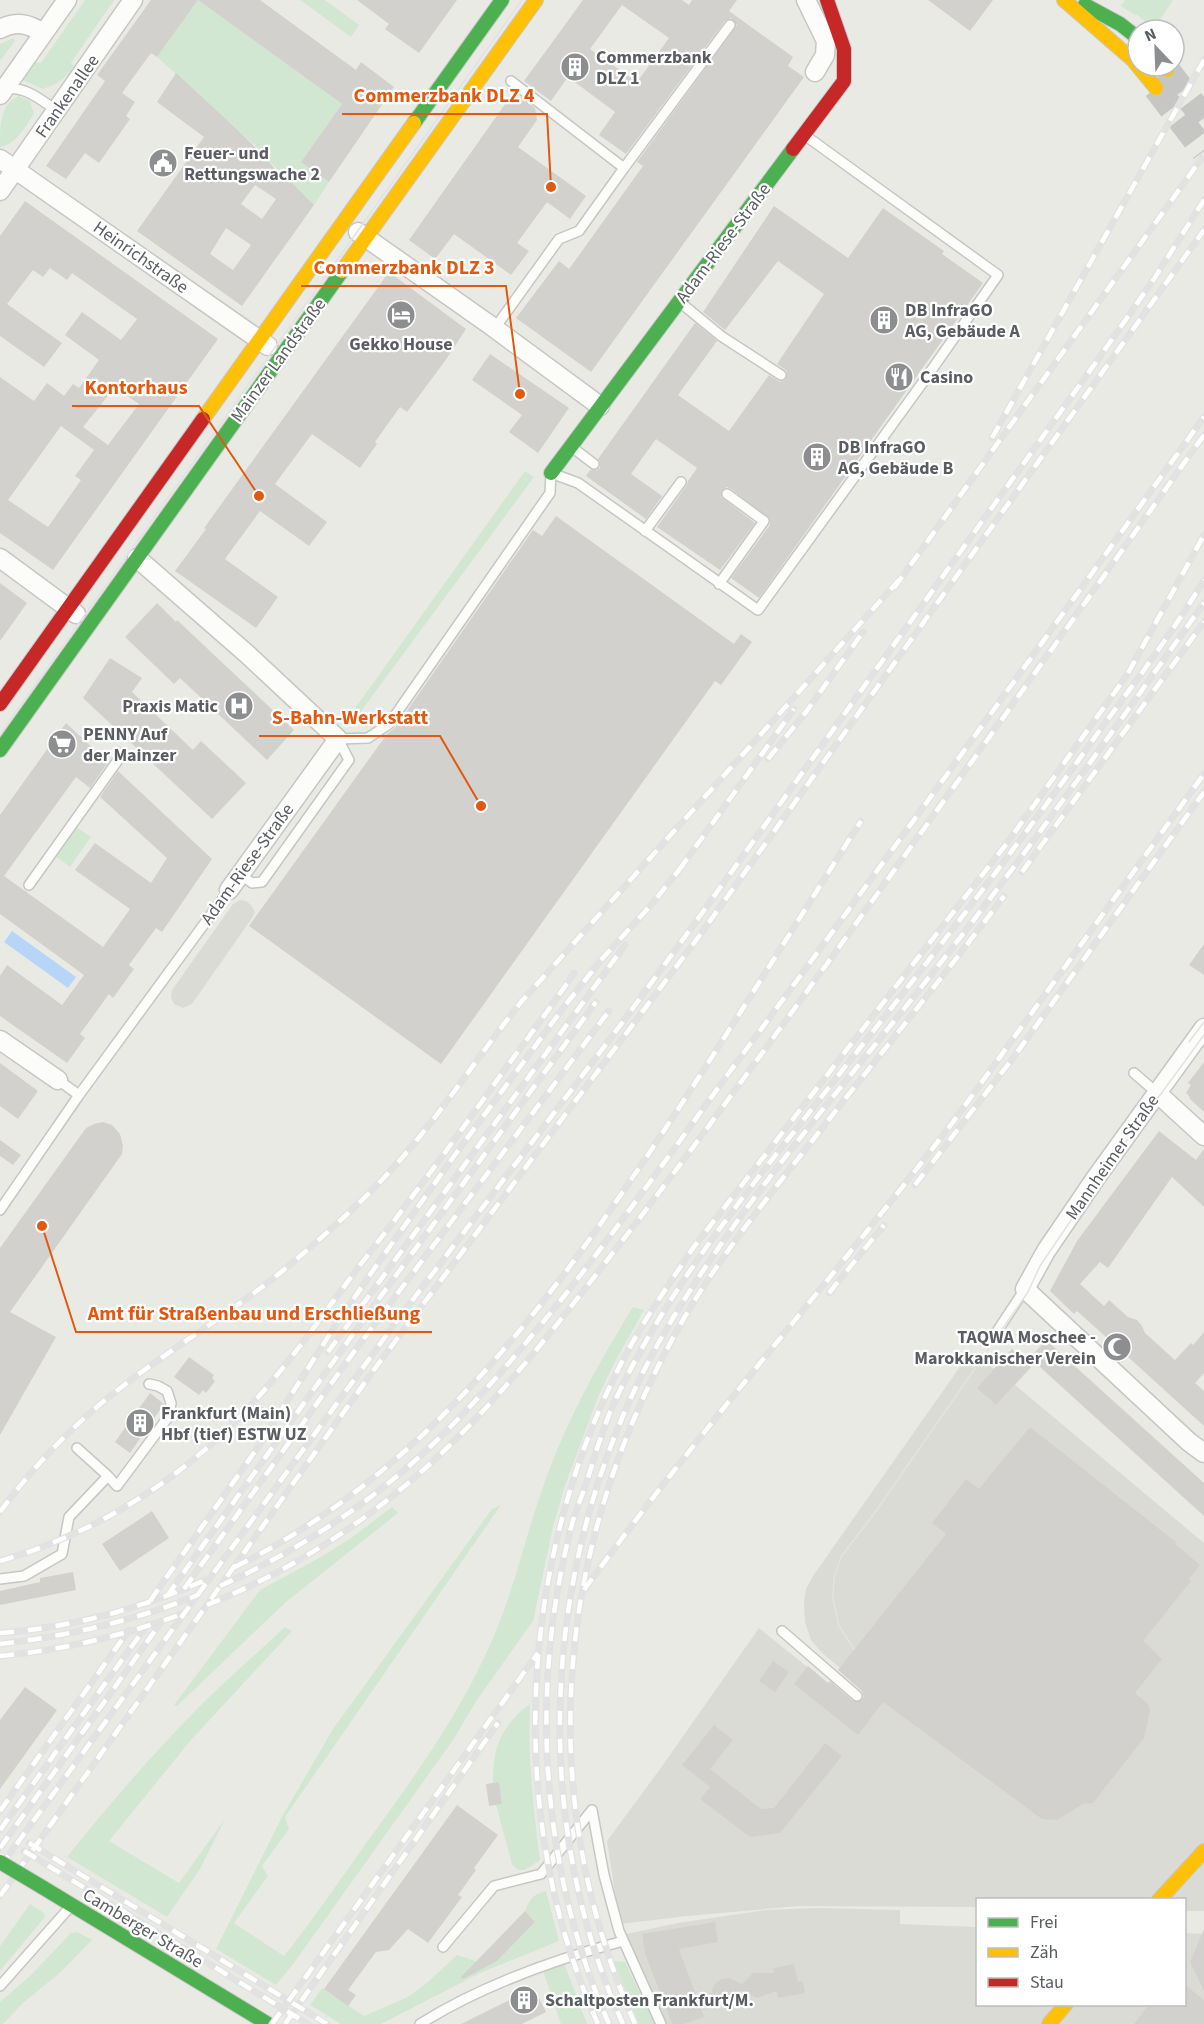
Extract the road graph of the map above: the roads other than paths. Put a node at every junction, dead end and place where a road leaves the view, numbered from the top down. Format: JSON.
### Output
{"nodes":[{"id":1,"x":67,"y":0,"type":"edge"},
{"id":2,"x":133,"y":0,"type":"edge"},
{"id":3,"x":502,"y":0,"type":"edge"},
{"id":4,"x":536,"y":0,"type":"edge"},
{"id":5,"x":806,"y":0,"type":"edge"},
{"id":6,"x":827,"y":0,"type":"edge"},
{"id":7,"x":1064,"y":0,"type":"edge"},
{"id":8,"x":1071,"y":0,"type":"edge"},
{"id":9,"x":730,"y":25,"type":"dead end"},
{"id":10,"x":1126,"y":29,"type":"edge"},
{"id":11,"x":0,"y":30,"type":"edge"},
{"id":12,"x":43,"y":33,"type":"junction"},
{"id":13,"x":815,"y":72,"type":"dead end"},
{"id":14,"x":511,"y":81,"type":"dead end"},
{"id":15,"x":1156,"y":88,"type":"tunnel mouth"},
{"id":16,"x":2,"y":92,"type":"edge"},
{"id":17,"x":57,"y":111,"type":"junction"},
{"id":18,"x":804,"y":134,"type":"junction"},
{"id":19,"x":7,"y":164,"type":"edge"},
{"id":20,"x":624,"y":168,"type":"junction"},
{"id":21,"x":0,"y":191,"type":"edge"},
{"id":22,"x":345,"y":221,"type":"junction"},
{"id":23,"x":366,"y":237,"type":"junction"},
{"id":24,"x":679,"y":301,"type":"junction"},
{"id":25,"x":495,"y":328,"type":"junction"},
{"id":26,"x":260,"y":340,"type":"junction"},
{"id":27,"x":282,"y":356,"type":"junction"},
{"id":28,"x":781,"y":375,"type":"dead end"},
{"id":29,"x":600,"y":406,"type":"junction"},
{"id":30,"x":571,"y":446,"type":"junction"},
{"id":31,"x":594,"y":464,"type":"dead end"},
{"id":32,"x":552,"y":473,"type":"junction"},
{"id":33,"x":681,"y":482,"type":"dead end"},
{"id":34,"x":727,"y":494,"type":"dead end"},
{"id":35,"x":645,"y":531,"type":"junction"},
{"id":36,"x":0,"y":558,"type":"edge"},
{"id":37,"x":137,"y":558,"type":"junction"},
{"id":38,"x":719,"y":584,"type":"junction"},
{"id":39,"x":68,"y":609,"type":"junction"},
{"id":40,"x":90,"y":625,"type":"junction"},
{"id":41,"x":0,"y":704,"type":"edge"},
{"id":42,"x":338,"y":739,"type":"junction"},
{"id":43,"x":0,"y":750,"type":"edge"},
{"id":44,"x":123,"y":753,"type":"dead end"},
{"id":45,"x":29,"y":885,"type":"dead end"},
{"id":46,"x":229,"y":890,"type":"joint"},
{"id":47,"x":1204,"y":1028,"type":"edge"},
{"id":48,"x":0,"y":1040,"type":"edge"},
{"id":49,"x":1134,"y":1073,"type":"dead end"},
{"id":50,"x":58,"y":1080,"type":"joint"},
{"id":51,"x":1157,"y":1093,"type":"junction"},
{"id":52,"x":79,"y":1095,"type":"junction"},
{"id":53,"x":1204,"y":1136,"type":"edge"},
{"id":54,"x":0,"y":1210,"type":"edge"},
{"id":55,"x":1025,"y":1289,"type":"junction"},
{"id":56,"x":989,"y":1335,"type":"dead end"},
{"id":57,"x":149,"y":1384,"type":"dead end"},
{"id":58,"x":77,"y":1448,"type":"dead end"},
{"id":59,"x":1204,"y":1453,"type":"edge"},
{"id":60,"x":108,"y":1476,"type":"junction"},
{"id":61,"x":0,"y":1578,"type":"edge"},
{"id":62,"x":782,"y":1631,"type":"dead end"},
{"id":63,"x":857,"y":1696,"type":"dead end"},
{"id":64,"x":1204,"y":1851,"type":"edge"},
{"id":65,"x":0,"y":1862,"type":"edge"},
{"id":66,"x":1160,"y":1898,"type":"edge"},
{"id":67,"x":71,"y":1905,"type":"junction"},
{"id":68,"x":623,"y":1941,"type":"junction"},
{"id":69,"x":443,"y":1947,"type":"dead end"},
{"id":70,"x":0,"y":1986,"type":"edge"},
{"id":71,"x":1064,"y":2006,"type":"edge"},
{"id":72,"x":268,"y":2024,"type":"edge"},
{"id":73,"x":420,"y":2024,"type":"edge"},
{"id":74,"x":661,"y":2024,"type":"edge"},
{"id":75,"x":1049,"y":2024,"type":"edge"}],
"edges":[{"from":1,"to":12,"type":"street"},
{"from":2,"to":17,"type":"street","name":"Frankenallee"},
{"from":3,"to":22,"type":"main road","name":"Mainzer Landstraße"},
{"from":4,"to":23,"type":"main road","name":"Mainzer Landstraße"},
{"from":5,"to":13,"type":"street"},
{"from":6,"to":18,"type":"main road","name":"Adam-Riese-Straße"},
{"from":7,"to":15,"type":"main road"},
{"from":8,"to":10,"type":"main road"},
{"from":9,"to":20,"type":"lane"},
{"from":11,"to":12,"type":"street"},
{"from":12,"to":16,"type":"street"},
{"from":14,"to":20,"type":"lane"},
{"from":16,"to":17,"type":"lane"},
{"from":17,"to":19,"type":"street","name":"Frankenallee"},
{"from":18,"to":24,"type":"main road","name":"Adam-Riese-Straße"},
{"from":18,"to":38,"type":"lane"},
{"from":19,"to":21,"type":"street","name":"Frankenallee"},
{"from":19,"to":26,"type":"street","name":"Heinrichstraße"},
{"from":20,"to":25,"type":"lane"},
{"from":22,"to":23,"type":"street"},
{"from":22,"to":26,"type":"main road","name":"Mainzer Landstraße"},
{"from":23,"to":25,"type":"street"},
{"from":23,"to":27,"type":"main road","name":"Mainzer Landstraße"},
{"from":24,"to":28,"type":"lane"},
{"from":24,"to":29,"type":"main road","name":"Adam-Riese-Straße"},
{"from":25,"to":29,"type":"street"},
{"from":26,"to":27,"type":"street","name":"Heinrichstraße"},
{"from":26,"to":39,"type":"main road","name":"Mainzer Landstraße"},
{"from":27,"to":37,"type":"main road","name":"Mainzer Landstraße"},
{"from":29,"to":30,"type":"main road","name":"Adam-Riese-Straße"},
{"from":30,"to":31,"type":"lane"},
{"from":30,"to":32,"type":"main road","name":"Adam-Riese-Straße"},
{"from":32,"to":35,"type":"lane"},
{"from":32,"to":42,"type":"lane"},
{"from":33,"to":35,"type":"lane"},
{"from":34,"to":38,"type":"lane"},
{"from":35,"to":38,"type":"lane"},
{"from":36,"to":39,"type":"street"},
{"from":37,"to":40,"type":"main road","name":"Mainzer Landstraße"},
{"from":37,"to":42,"type":"street"},
{"from":39,"to":40,"type":"street"},
{"from":39,"to":41,"type":"main road","name":"Mainzer Landstraße"},
{"from":40,"to":43,"type":"main road","name":"Mainzer Landstraße"},
{"from":42,"to":46,"type":"street","name":"Adam-Riese-Straße"},
{"from":44,"to":45,"type":"lane"},
{"from":46,"to":52,"type":"lane","name":"Adam-Riese-Straße"},
{"from":47,"to":51,"type":"street","name":"Mannheimer Straße"},
{"from":48,"to":50,"type":"street"},
{"from":49,"to":51,"type":"lane"},
{"from":50,"to":52,"type":"lane"},
{"from":51,"to":53,"type":"street"},
{"from":51,"to":55,"type":"street","name":"Mannheimer Straße"},
{"from":52,"to":54,"type":"lane","name":"Adam-Riese-Straße"},
{"from":55,"to":56,"type":"lane"},
{"from":55,"to":59,"type":"street"},
{"from":57,"to":60,"type":"lane"},
{"from":58,"to":60,"type":"lane"},
{"from":60,"to":61,"type":"lane"},
{"from":62,"to":63,"type":"lane"},
{"from":64,"to":66,"type":"main road"},
{"from":65,"to":67,"type":"main road","name":"Camberger Straße","bridge":true},
{"from":67,"to":70,"type":"lane"},
{"from":67,"to":72,"type":"main road","name":"Camberger Straße"},
{"from":68,"to":69,"type":"lane"},
{"from":68,"to":73,"type":"lane"},
{"from":68,"to":74,"type":"lane"},
{"from":71,"to":75,"type":"main road"}]}
